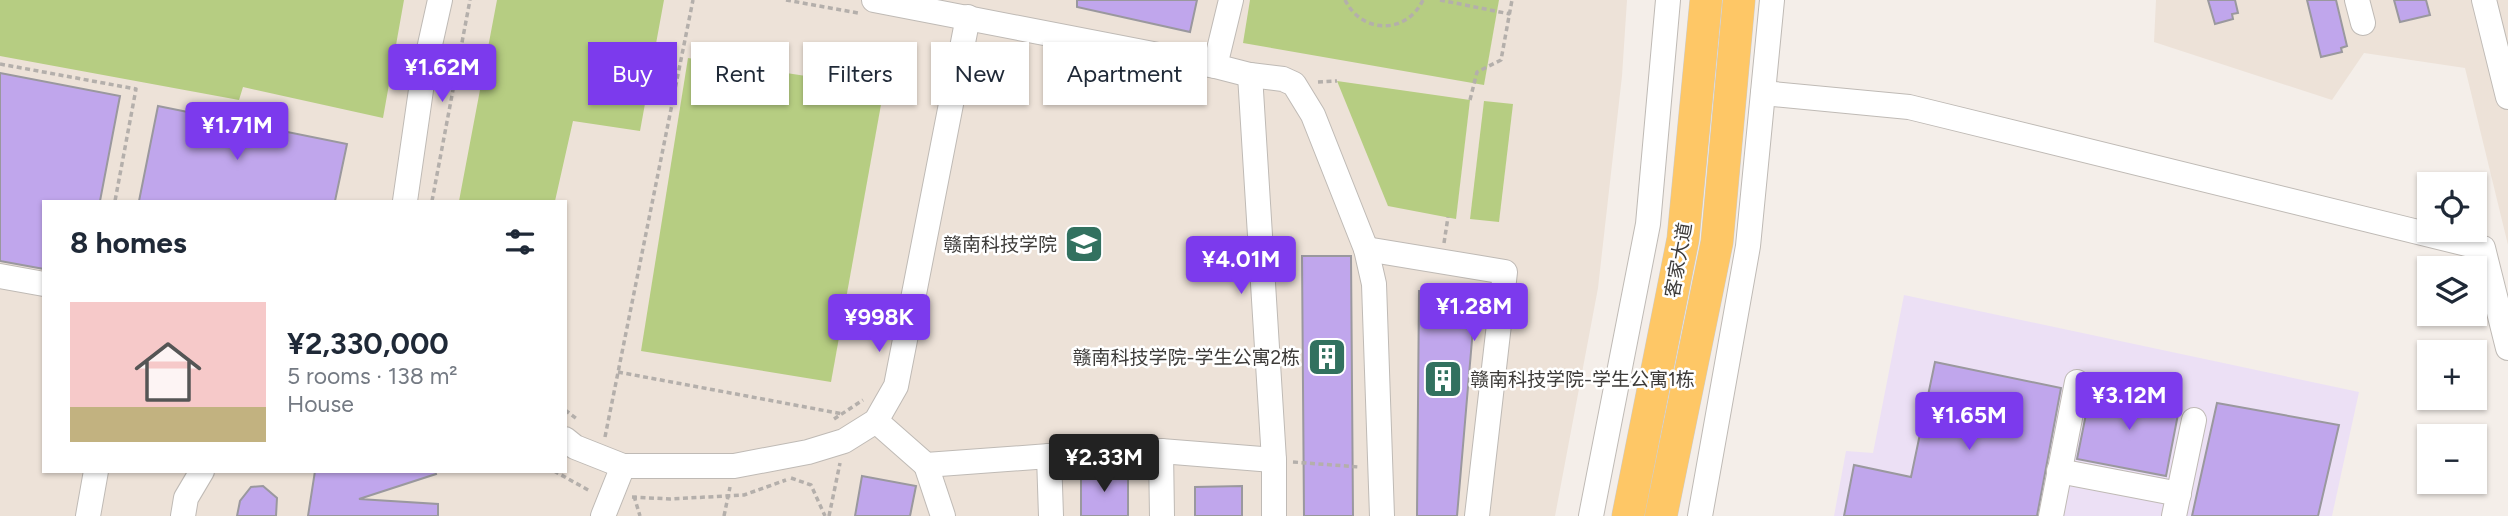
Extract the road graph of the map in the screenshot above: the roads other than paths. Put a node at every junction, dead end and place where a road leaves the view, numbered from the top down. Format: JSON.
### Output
{"nodes":[{"id":1,"x":440,"y":0,"type":"edge"},
{"id":2,"x":1231,"y":0,"type":"edge"},
{"id":3,"x":1668,"y":0,"type":"edge"},
{"id":4,"x":1706,"y":0,"type":"edge"},
{"id":5,"x":1739,"y":0,"type":"edge"},
{"id":6,"x":1772,"y":0,"type":"edge"},
{"id":7,"x":2484,"y":0,"type":"edge"},
{"id":8,"x":869,"y":7,"type":"edge"},
{"id":9,"x":968,"y":17,"type":"junction"},
{"id":10,"x":2504,"y":61,"type":"edge"},
{"id":11,"x":1215,"y":66,"type":"junction"},
{"id":12,"x":1250,"y":75,"type":"junction"},
{"id":13,"x":1763,"y":93,"type":"junction"},
{"id":14,"x":2508,"y":97,"type":"edge"},
{"id":15,"x":405,"y":200,"type":"edge"},
{"id":16,"x":1366,"y":249,"type":"junction"},
{"id":17,"x":0,"y":276,"type":"edge"},
{"id":18,"x":42,"y":284,"type":"edge"},
{"id":19,"x":2508,"y":348,"type":"edge"},
{"id":20,"x":2077,"y":382,"type":"dead end"},
{"id":21,"x":870,"y":410,"type":"junction"},
{"id":22,"x":2194,"y":420,"type":"dead end"},
{"id":23,"x":575,"y":432,"type":"edge"},
{"id":24,"x":1161,"y":451,"type":"junction"},
{"id":25,"x":1049,"y":456,"type":"junction"},
{"id":26,"x":1274,"y":460,"type":"junction"},
{"id":27,"x":623,"y":466,"type":"junction"},
{"id":28,"x":926,"y":466,"type":"junction"},
{"id":29,"x":2059,"y":471,"type":"junction"},
{"id":30,"x":96,"y":473,"type":"edge"},
{"id":31,"x":201,"y":473,"type":"edge"},
{"id":32,"x":2176,"y":505,"type":"edge"},
{"id":33,"x":88,"y":516,"type":"edge"},
{"id":34,"x":183,"y":516,"type":"edge"},
{"id":35,"x":603,"y":516,"type":"edge"},
{"id":36,"x":943,"y":516,"type":"edge"},
{"id":37,"x":1051,"y":516,"type":"edge"},
{"id":38,"x":1162,"y":516,"type":"edge"},
{"id":39,"x":1274,"y":516,"type":"edge"},
{"id":40,"x":1382,"y":516,"type":"edge"},
{"id":41,"x":1478,"y":516,"type":"edge"},
{"id":42,"x":1591,"y":516,"type":"edge"},
{"id":43,"x":1628,"y":516,"type":"edge"},
{"id":44,"x":1661,"y":516,"type":"edge"},
{"id":45,"x":1700,"y":516,"type":"edge"},
{"id":46,"x":2051,"y":516,"type":"edge"}],
"edges":[{"from":1,"to":15,"type":"street"},
{"from":2,"to":11,"type":"street"},
{"from":3,"to":42,"type":"street"},
{"from":4,"to":43,"type":"main road","name":"客家大道"},
{"from":5,"to":44,"type":"main road","name":"客家大道"},
{"from":6,"to":13,"type":"street"},
{"from":7,"to":10,"type":"street"},
{"from":8,"to":9,"type":"street"},
{"from":9,"to":11,"type":"street"},
{"from":9,"to":21,"type":"street"},
{"from":10,"to":14,"type":"street"},
{"from":11,"to":12,"type":"street"},
{"from":12,"to":16,"type":"street"},
{"from":12,"to":26,"type":"street"},
{"from":13,"to":19,"type":"street"},
{"from":13,"to":45,"type":"street"},
{"from":16,"to":40,"type":"street"},
{"from":16,"to":41,"type":"street"},
{"from":17,"to":18,"type":"street"},
{"from":20,"to":29,"type":"street"},
{"from":21,"to":27,"type":"street"},
{"from":21,"to":28,"type":"street"},
{"from":22,"to":32,"type":"street"},
{"from":23,"to":27,"type":"street"},
{"from":24,"to":25,"type":"street"},
{"from":24,"to":26,"type":"street"},
{"from":24,"to":38,"type":"street"},
{"from":25,"to":28,"type":"street"},
{"from":25,"to":37,"type":"street"},
{"from":26,"to":39,"type":"street"},
{"from":27,"to":35,"type":"street"},
{"from":28,"to":36,"type":"street"},
{"from":29,"to":32,"type":"street"},
{"from":29,"to":46,"type":"street"},
{"from":30,"to":33,"type":"street"},
{"from":31,"to":34,"type":"street"}]}
